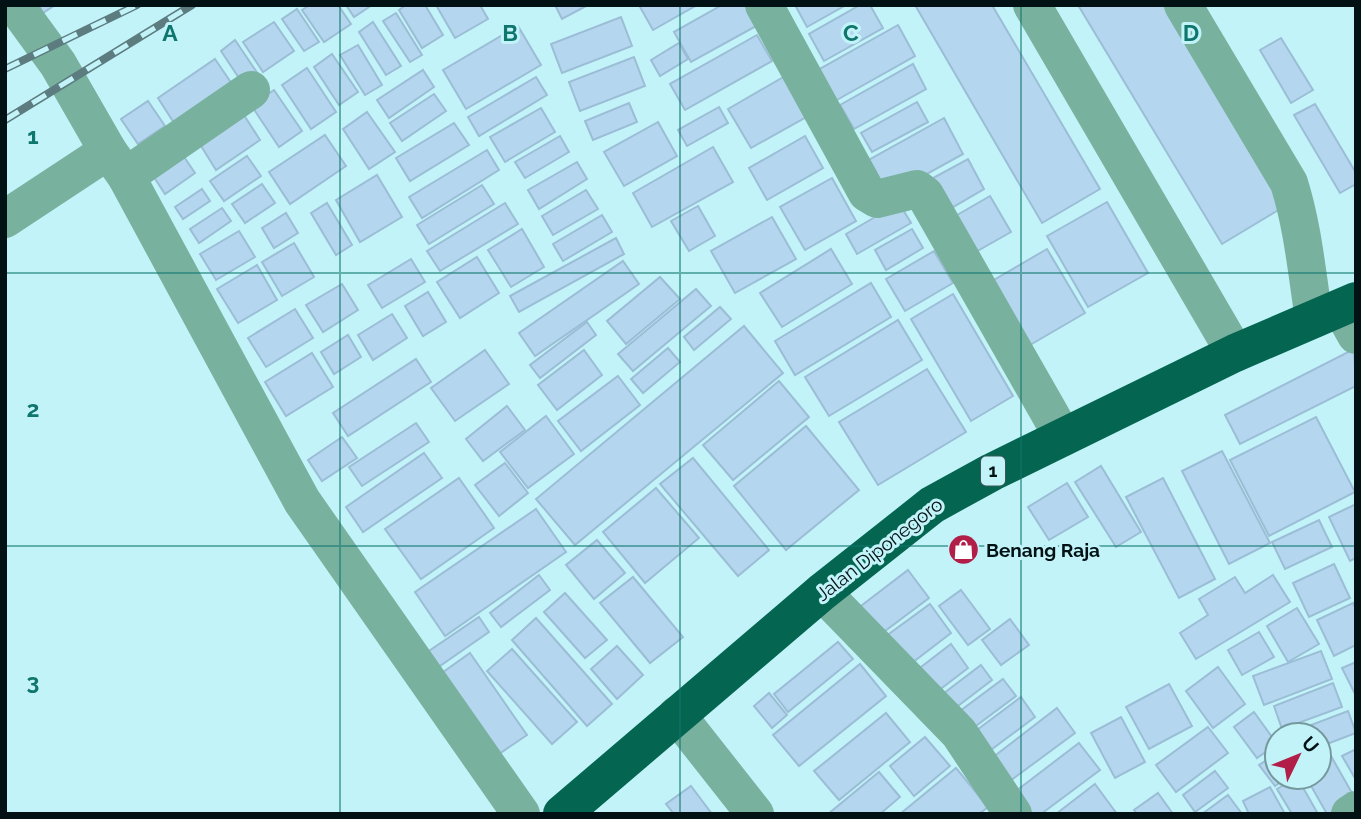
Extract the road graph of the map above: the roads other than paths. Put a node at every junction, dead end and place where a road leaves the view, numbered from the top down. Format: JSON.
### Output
{"nodes":[{"id":1,"x":764,"y":5,"type":"edge"},
{"id":2,"x":1032,"y":5,"type":"edge"},
{"id":3,"x":1183,"y":5,"type":"edge"},
{"id":4,"x":16,"y":20,"type":"edge"},
{"id":5,"x":251,"y":90,"type":"dead end"},
{"id":6,"x":117,"y":163,"type":"junction"},
{"id":7,"x":5,"y":219,"type":"edge"},
{"id":8,"x":1342,"y":316,"type":"edge"},
{"id":9,"x":1235,"y":353,"type":"junction"},
{"id":10,"x":1063,"y":437,"type":"junction"},
{"id":11,"x":822,"y":592,"type":"junction"},
{"id":12,"x":677,"y":715,"type":"junction"},
{"id":13,"x":1356,"y":810,"type":"edge"},
{"id":14,"x":521,"y":814,"type":"edge"},
{"id":15,"x":562,"y":814,"type":"edge"},
{"id":16,"x":755,"y":814,"type":"edge"},
{"id":17,"x":1013,"y":814,"type":"edge"},
{"id":18,"x":1350,"y":814,"type":"edge"}],
"edges":[{"from":1,"to":10,"type":"street"},
{"from":2,"to":9,"type":"street"},
{"from":3,"to":8,"type":"street"},
{"from":4,"to":6,"type":"street"},
{"from":5,"to":6,"type":"street"},
{"from":6,"to":7,"type":"street"},
{"from":6,"to":14,"type":"street"},
{"from":8,"to":9,"type":"highway","name":"Jalan Diponegoro","number":"1"},
{"from":9,"to":10,"type":"highway","name":"Jalan Diponegoro","number":"1"},
{"from":10,"to":11,"type":"highway","name":"Jalan Diponegoro","number":"1"},
{"from":11,"to":12,"type":"highway","name":"Jalan Diponegoro","number":"1"},
{"from":11,"to":17,"type":"street"},
{"from":12,"to":15,"type":"highway","name":"Jalan Diponegoro","number":"1"},
{"from":12,"to":16,"type":"street"},
{"from":13,"to":18,"type":"street"}]}
